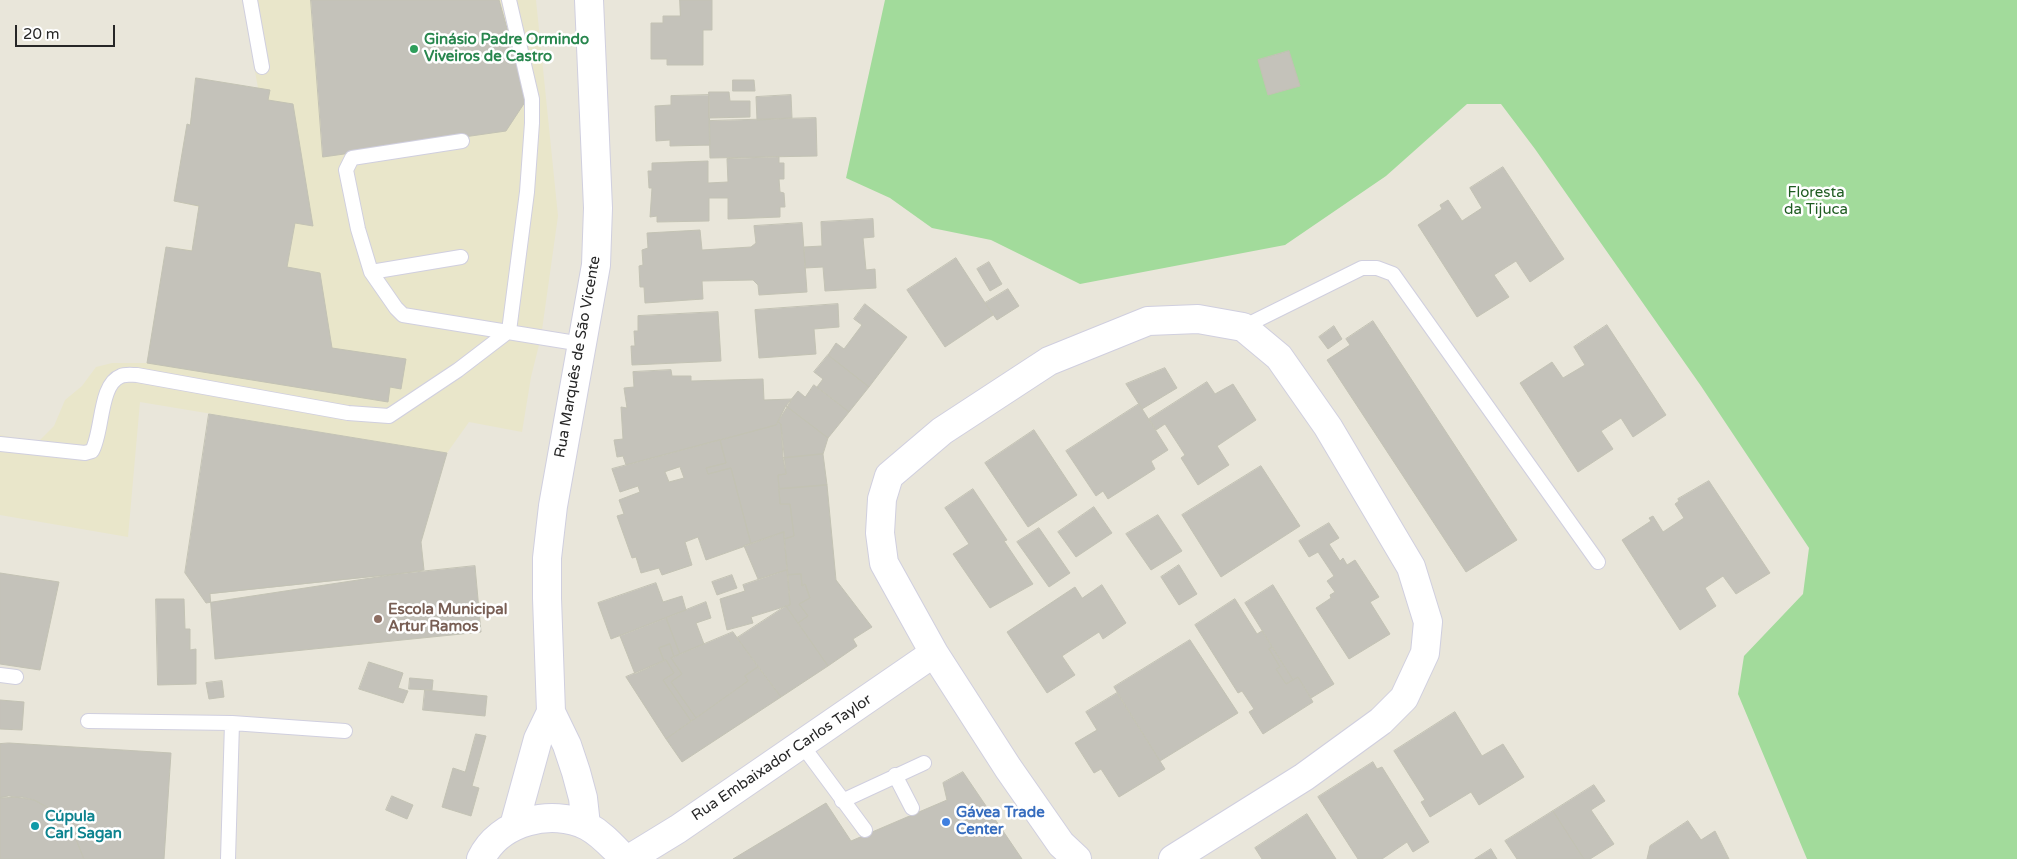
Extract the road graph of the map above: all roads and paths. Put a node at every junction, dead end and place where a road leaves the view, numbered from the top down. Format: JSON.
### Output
{"nodes":[{"id":1,"x":250,"y":0,"type":"edge"},
{"id":2,"x":509,"y":0,"type":"edge"},
{"id":3,"x":589,"y":0,"type":"edge"},
{"id":4,"x":262,"y":67,"type":"dead end"},
{"id":5,"x":462,"y":141,"type":"dead end"},
{"id":6,"x":461,"y":257,"type":"dead end"},
{"id":7,"x":371,"y":272,"type":"junction"},
{"id":8,"x":1243,"y":327,"type":"junction"},
{"id":9,"x":509,"y":331,"type":"junction"},
{"id":10,"x":582,"y":344,"type":"junction"},
{"id":11,"x":0,"y":444,"type":"edge"},
{"id":12,"x":1598,"y":562,"type":"dead end"},
{"id":13,"x":934,"y":653,"type":"junction"},
{"id":14,"x":0,"y":675,"type":"edge"},
{"id":15,"x":16,"y":678,"type":"dead end"},
{"id":16,"x":551,"y":712,"type":"junction"},
{"id":17,"x":88,"y":721,"type":"dead end"},
{"id":18,"x":232,"y":723,"type":"junction"},
{"id":19,"x":345,"y":731,"type":"dead end"},
{"id":20,"x":802,"y":745,"type":"junction"},
{"id":21,"x":924,"y":763,"type":"dead end"},
{"id":22,"x":895,"y":775,"type":"junction"},
{"id":23,"x":842,"y":801,"type":"junction"},
{"id":24,"x":912,"y":808,"type":"dead end"},
{"id":25,"x":586,"y":825,"type":"junction"},
{"id":26,"x":514,"y":826,"type":"junction"},
{"id":27,"x":865,"y":830,"type":"dead end"},
{"id":28,"x":228,"y":859,"type":"edge"},
{"id":29,"x":482,"y":859,"type":"edge"},
{"id":30,"x":627,"y":859,"type":"edge"},
{"id":31,"x":1077,"y":859,"type":"edge"},
{"id":32,"x":1173,"y":859,"type":"edge"}],
"edges":[{"from":1,"to":4,"type":"lane"},
{"from":2,"to":9,"type":"lane"},
{"from":3,"to":10,"type":"street","name":"Rua Marquês de São Vicente"},
{"from":5,"to":7,"type":"lane"},
{"from":6,"to":7,"type":"lane"},
{"from":7,"to":9,"type":"lane"},
{"from":8,"to":12,"type":"lane"},
{"from":8,"to":13,"type":"street"},
{"from":8,"to":32,"type":"street"},
{"from":9,"to":10,"type":"lane"},
{"from":9,"to":11,"type":"lane"},
{"from":10,"to":16,"type":"street","name":"Rua Marquês de São Vicente"},
{"from":13,"to":20,"type":"street","name":"Rua Embaixador Carlos Taylor"},
{"from":13,"to":31,"type":"street"},
{"from":14,"to":15,"type":"lane"},
{"from":16,"to":25,"type":"street","name":"Rua Marquês de São Vicente"},
{"from":16,"to":26,"type":"street","name":"Rua Marquês de São Vicente"},
{"from":17,"to":18,"type":"lane"},
{"from":18,"to":19,"type":"lane"},
{"from":18,"to":28,"type":"lane"},
{"from":20,"to":23,"type":"lane"},
{"from":20,"to":30,"type":"street","name":"Rua Embaixador Carlos Taylor"},
{"from":21,"to":22,"type":"lane"},
{"from":22,"to":23,"type":"lane"},
{"from":22,"to":24,"type":"lane"},
{"from":23,"to":27,"type":"lane"},
{"from":25,"to":26,"type":"street"},
{"from":25,"to":30,"type":"street"},
{"from":26,"to":29,"type":"street"}]}
